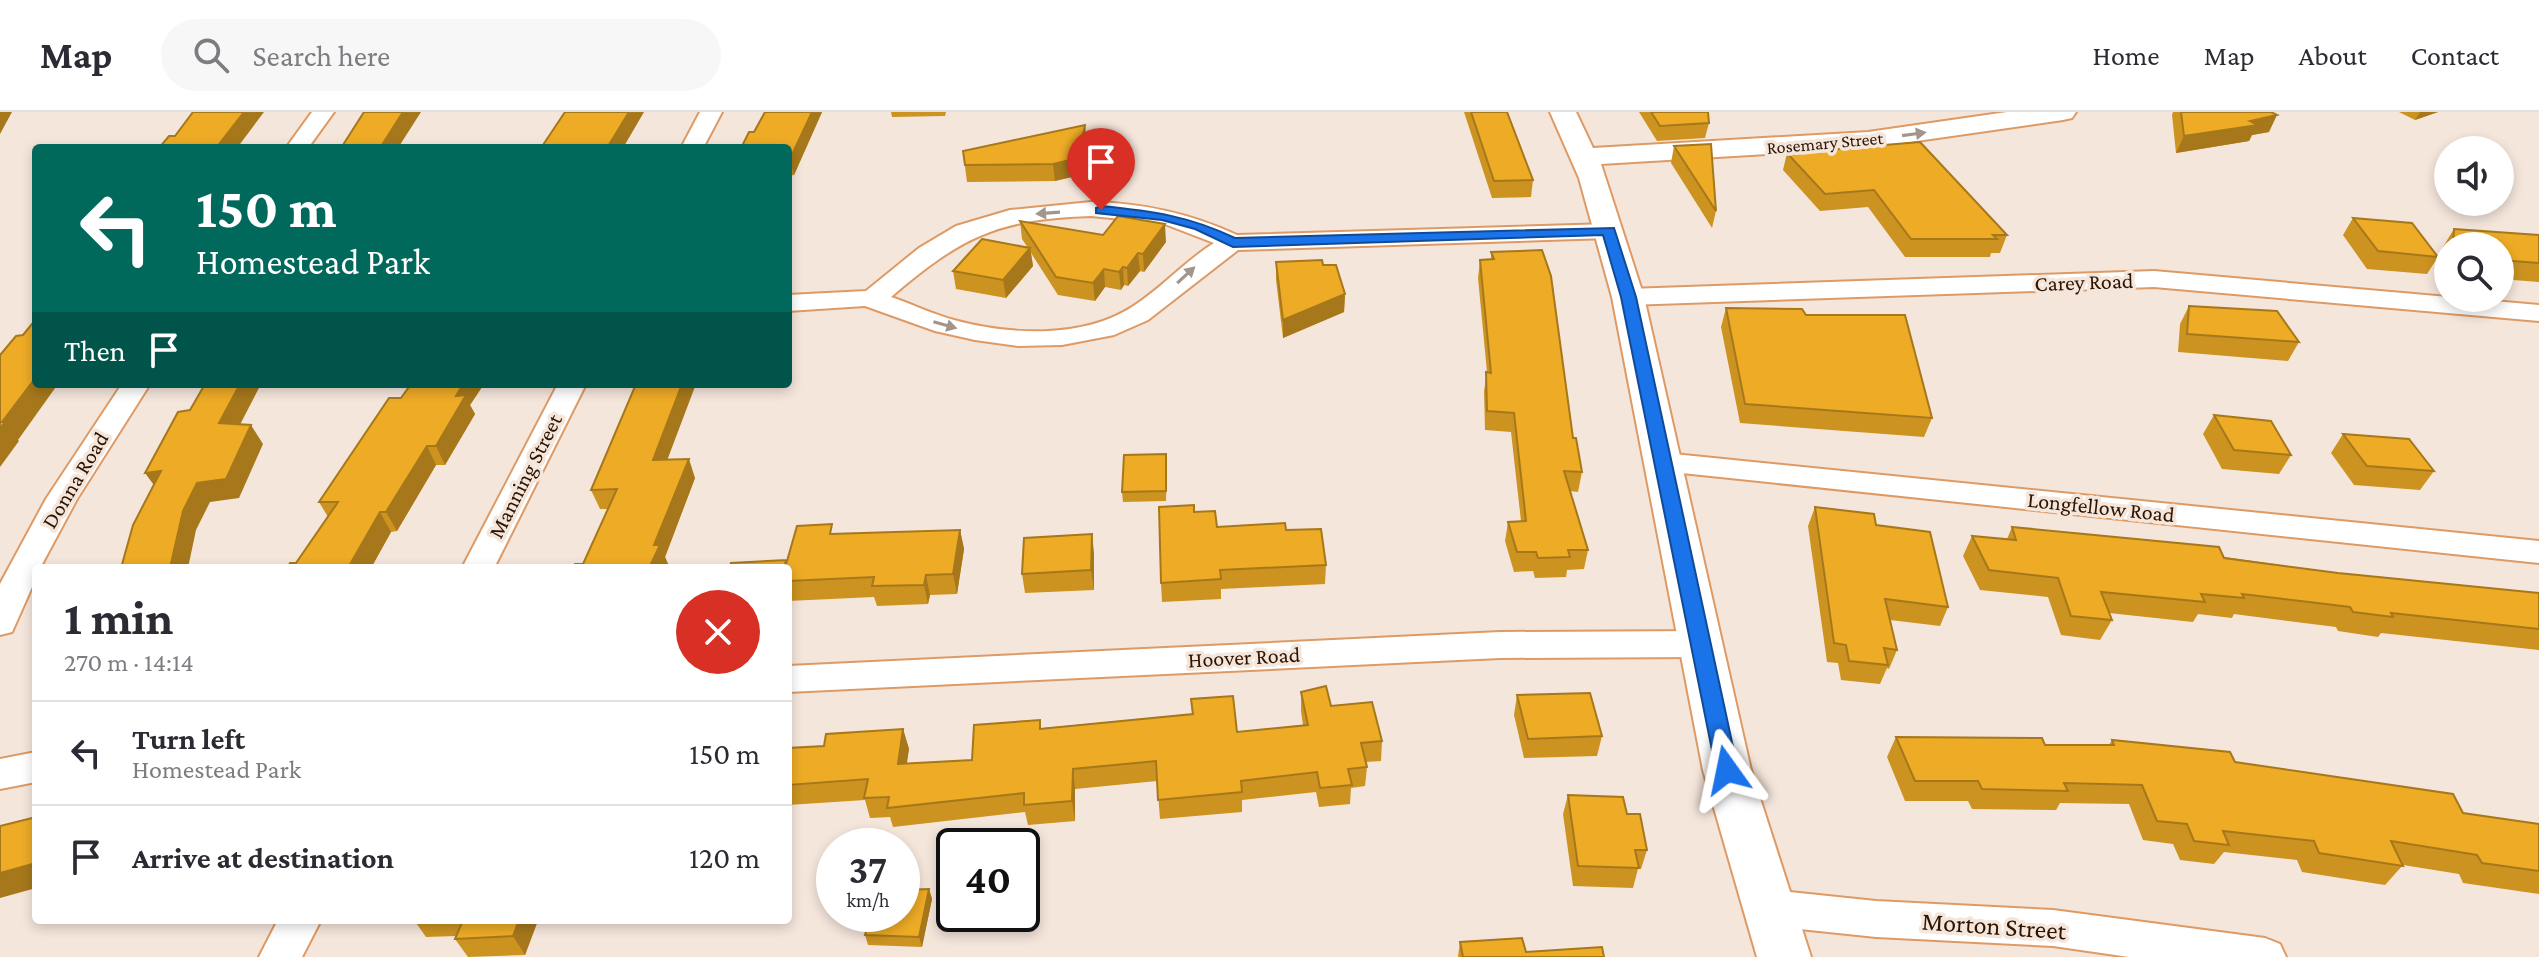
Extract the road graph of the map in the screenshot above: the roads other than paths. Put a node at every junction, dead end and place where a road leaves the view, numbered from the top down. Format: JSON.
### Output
{"nodes":[{"id":1,"x":323,"y":112,"type":"edge"},
{"id":2,"x":711,"y":112,"type":"edge"},
{"id":3,"x":1563,"y":112,"type":"edge"},
{"id":4,"x":2063,"y":112,"type":"edge"},
{"id":5,"x":300,"y":144,"type":"edge"},
{"id":6,"x":694,"y":144,"type":"edge"},
{"id":7,"x":1585,"y":157,"type":"junction"},
{"id":8,"x":1609,"y":231,"type":"junction"},
{"id":9,"x":1233,"y":243,"type":"junction"},
{"id":10,"x":1628,"y":297,"type":"junction"},
{"id":11,"x":871,"y":300,"type":"junction"},
{"id":12,"x":792,"y":303,"type":"edge"},
{"id":13,"x":2539,"y":313,"type":"edge"},
{"id":14,"x":133,"y":388,"type":"edge"},
{"id":15,"x":570,"y":388,"type":"edge"},
{"id":16,"x":1664,"y":463,"type":"junction"},
{"id":17,"x":2539,"y":552,"type":"edge"},
{"id":18,"x":480,"y":564,"type":"edge"},
{"id":19,"x":0,"y":623,"type":"edge"},
{"id":20,"x":1700,"y":644,"type":"junction"},
{"id":21,"x":792,"y":679,"type":"edge"},
{"id":22,"x":32,"y":768,"type":"edge"},
{"id":23,"x":0,"y":774,"type":"edge"},
{"id":24,"x":1771,"y":908,"type":"junction"},
{"id":25,"x":298,"y":924,"type":"edge"},
{"id":26,"x":280,"y":957,"type":"edge"},
{"id":27,"x":1784,"y":957,"type":"edge"},
{"id":28,"x":2265,"y":957,"type":"edge"}],
"edges":[{"from":1,"to":5,"type":"street"},
{"from":2,"to":6,"type":"street"},
{"from":3,"to":7,"type":"street"},
{"from":7,"to":4,"type":"street","name":"Rosemary Street","one_way":true},
{"from":7,"to":8,"type":"street"},
{"from":8,"to":9,"type":"street"},
{"from":8,"to":10,"type":"street"},
{"from":9,"to":11,"type":"street","one_way":true},
{"from":11,"to":9,"type":"street","one_way":true},
{"from":10,"to":13,"type":"street","name":"Carey Road"},
{"from":10,"to":16,"type":"street"},
{"from":11,"to":12,"type":"street"},
{"from":14,"to":19,"type":"street","name":"Donna Road"},
{"from":15,"to":18,"type":"street","name":"Manning Street"},
{"from":16,"to":17,"type":"street","name":"Longfellow Road"},
{"from":16,"to":20,"type":"street"},
{"from":20,"to":21,"type":"street","name":"Hoover Road"},
{"from":20,"to":24,"type":"street"},
{"from":22,"to":23,"type":"street"},
{"from":24,"to":27,"type":"street"},
{"from":24,"to":28,"type":"street","name":"Morton Street"},
{"from":25,"to":26,"type":"street"}]}
